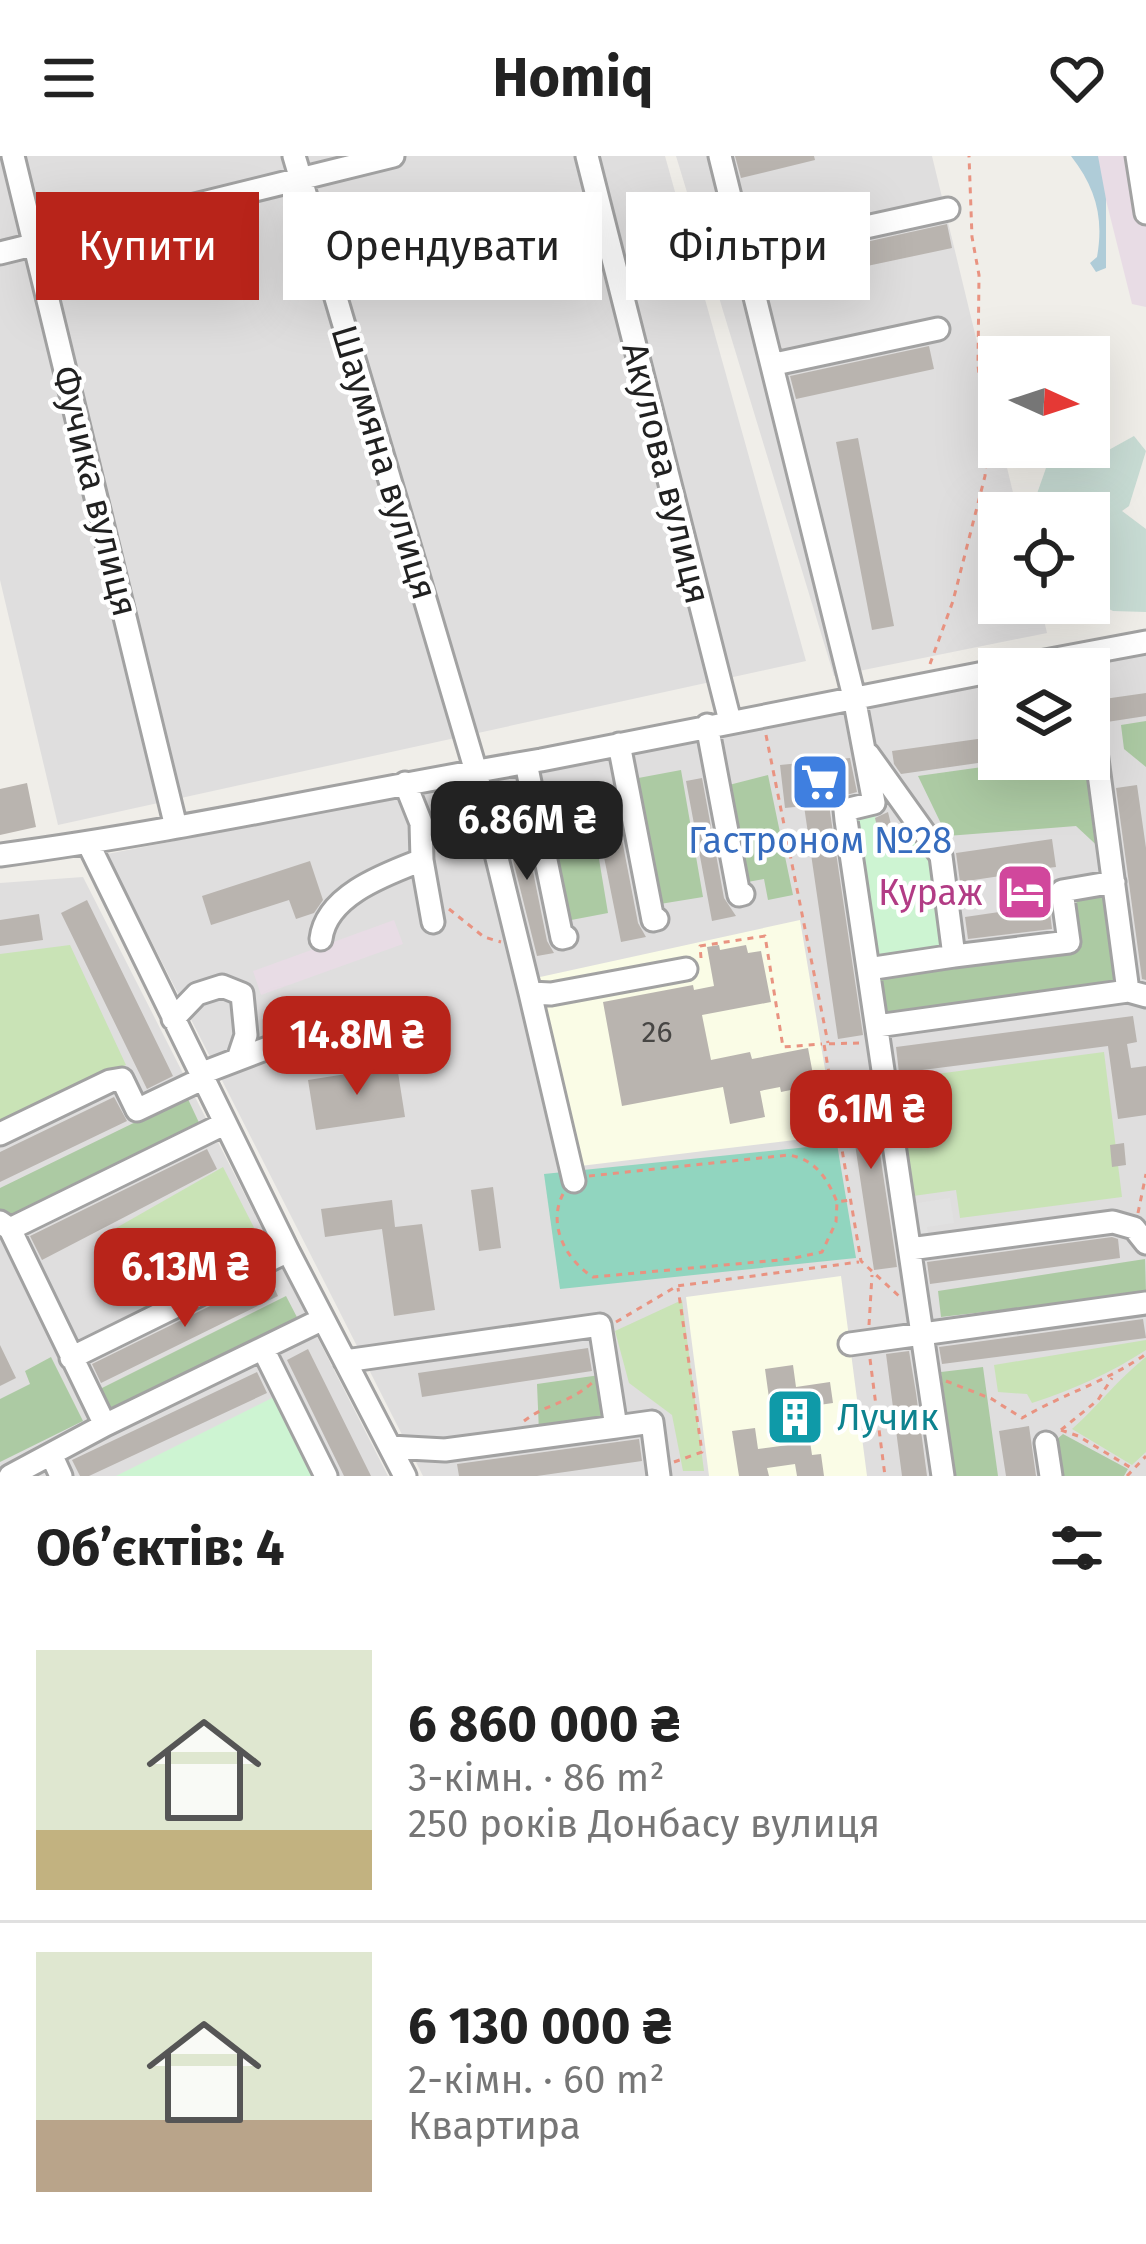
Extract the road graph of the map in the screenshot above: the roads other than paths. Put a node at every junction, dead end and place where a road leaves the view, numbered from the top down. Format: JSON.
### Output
{"nodes":[{"id":1,"x":13,"y":156,"type":"edge"},
{"id":2,"x":295,"y":156,"type":"edge"},
{"id":3,"x":392,"y":156,"type":"edge"},
{"id":4,"x":587,"y":156,"type":"edge"},
{"id":5,"x":720,"y":156,"type":"edge"},
{"id":6,"x":1137,"y":156,"type":"edge"},
{"id":7,"x":301,"y":180,"type":"junction"},
{"id":8,"x":251,"y":192,"type":"edge"},
{"id":9,"x":730,"y":192,"type":"edge"},
{"id":10,"x":948,"y":209,"type":"dead end"},
{"id":11,"x":1146,"y":210,"type":"edge"},
{"id":12,"x":870,"y":226,"type":"edge"},
{"id":13,"x":36,"y":243,"type":"joint"},
{"id":14,"x":0,"y":253,"type":"edge"},
{"id":15,"x":50,"y":300,"type":"edge"},
{"id":16,"x":759,"y":300,"type":"edge"},
{"id":17,"x":938,"y":329,"type":"dead end"},
{"id":18,"x":775,"y":364,"type":"junction"},
{"id":19,"x":1146,"y":642,"type":"edge"},
{"id":20,"x":1110,"y":654,"type":"edge"},
{"id":21,"x":978,"y":673,"type":"edge"},
{"id":22,"x":854,"y":697,"type":"junction"},
{"id":23,"x":730,"y":721,"type":"junction"},
{"id":24,"x":706,"y":725,"type":"junction"},
{"id":25,"x":619,"y":744,"type":"junction"},
{"id":26,"x":864,"y":749,"type":"junction"},
{"id":27,"x":526,"y":763,"type":"junction"},
{"id":28,"x":476,"y":769,"type":"junction"},
{"id":29,"x":1100,"y":780,"type":"edge"},
{"id":30,"x":405,"y":783,"type":"junction"},
{"id":31,"x":176,"y":827,"type":"junction"},
{"id":32,"x":88,"y":843,"type":"junction"},
{"id":33,"x":0,"y":855,"type":"edge"},
{"id":34,"x":422,"y":860,"type":"junction"},
{"id":35,"x":1114,"y":882,"type":"junction"},
{"id":36,"x":743,"y":894,"type":"dead end"},
{"id":37,"x":432,"y":913,"type":"road end"},
{"id":38,"x":657,"y":919,"type":"dead end"},
{"id":39,"x":566,"y":938,"type":"dead end"},
{"id":40,"x":321,"y":939,"type":"dead end"},
{"id":41,"x":954,"y":956,"type":"junction"},
{"id":42,"x":686,"y":969,"type":"road end"},
{"id":43,"x":868,"y":969,"type":"junction"},
{"id":44,"x":530,"y":993,"type":"junction"},
{"id":45,"x":1137,"y":994,"type":"edge"},
{"id":46,"x":173,"y":1019,"type":"junction"},
{"id":47,"x":878,"y":1034,"type":"junction"},
{"id":48,"x":397,"y":1035,"type":"dead end"},
{"id":49,"x":238,"y":1056,"type":"junction"},
{"id":50,"x":201,"y":1077,"type":"junction"},
{"id":51,"x":224,"y":1124,"type":"junction"},
{"id":52,"x":0,"y":1134,"type":"edge"},
{"id":53,"x":574,"y":1181,"type":"road end"},
{"id":54,"x":5,"y":1225,"type":"edge"},
{"id":55,"x":1141,"y":1237,"type":"edge"},
{"id":56,"x":910,"y":1250,"type":"junction"},
{"id":57,"x":288,"y":1251,"type":"junction"},
{"id":58,"x":1146,"y":1303,"type":"edge"},
{"id":59,"x":323,"y":1319,"type":"junction"},
{"id":60,"x":920,"y":1323,"type":"junction"},
{"id":61,"x":859,"y":1343,"type":"road end"},
{"id":62,"x":263,"y":1349,"type":"junction"},
{"id":63,"x":70,"y":1358,"type":"junction"},
{"id":64,"x":345,"y":1361,"type":"junction"},
{"id":65,"x":104,"y":1425,"type":"junction"},
{"id":66,"x":616,"y":1427,"type":"junction"},
{"id":67,"x":1046,"y":1443,"type":"dead end"},
{"id":68,"x":390,"y":1447,"type":"junction"},
{"id":69,"x":50,"y":1454,"type":"junction"},
{"id":70,"x":664,"y":1472,"type":"edge"},
{"id":71,"x":10,"y":1476,"type":"edge"},
{"id":72,"x":62,"y":1476,"type":"edge"},
{"id":73,"x":326,"y":1476,"type":"edge"},
{"id":74,"x":405,"y":1476,"type":"edge"},
{"id":75,"x":943,"y":1476,"type":"edge"},
{"id":76,"x":1051,"y":1476,"type":"edge"}],
"edges":[{"from":1,"to":13,"type":"street","name":"Фучика вулиця"},
{"from":2,"to":7,"type":"street","name":"Шаумяна вулиця"},
{"from":3,"to":7,"type":"street"},
{"from":4,"to":23,"type":"street","name":"Акулова вулиця"},
{"from":5,"to":9,"type":"street"},
{"from":6,"to":11,"type":"street"},
{"from":7,"to":8,"type":"street"},
{"from":7,"to":28,"type":"street","name":"Шаумяна вулиця"},
{"from":10,"to":12,"type":"street"},
{"from":13,"to":14,"type":"street"},
{"from":15,"to":31,"type":"street","name":"Фучика вулиця"},
{"from":16,"to":18,"type":"street"},
{"from":17,"to":18,"type":"street"},
{"from":18,"to":22,"type":"street"},
{"from":19,"to":20,"type":"street"},
{"from":21,"to":22,"type":"street"},
{"from":22,"to":23,"type":"street"},
{"from":22,"to":26,"type":"street"},
{"from":23,"to":24,"type":"street"},
{"from":24,"to":25,"type":"street"},
{"from":24,"to":36,"type":"street"},
{"from":25,"to":27,"type":"street"},
{"from":25,"to":38,"type":"street"},
{"from":26,"to":41,"type":"street"},
{"from":26,"to":43,"type":"street"},
{"from":27,"to":28,"type":"street"},
{"from":27,"to":39,"type":"street"},
{"from":28,"to":30,"type":"street"},
{"from":28,"to":44,"type":"street","name":"Шаумяна вулиця"},
{"from":29,"to":35,"type":"street"},
{"from":30,"to":31,"type":"street"},
{"from":30,"to":34,"type":"street"},
{"from":31,"to":32,"type":"street"},
{"from":32,"to":33,"type":"street"},
{"from":32,"to":46,"type":"street"},
{"from":34,"to":37,"type":"street"},
{"from":34,"to":40,"type":"street"},
{"from":35,"to":41,"type":"street"},
{"from":35,"to":45,"type":"street"},
{"from":41,"to":43,"type":"street"},
{"from":42,"to":44,"type":"street"},
{"from":43,"to":47,"type":"street"},
{"from":44,"to":53,"type":"street","name":"Шаумяна вулиця"},
{"from":45,"to":47,"type":"street"},
{"from":46,"to":49,"type":"street"},
{"from":46,"to":50,"type":"street"},
{"from":47,"to":56,"type":"street"},
{"from":48,"to":49,"type":"street"},
{"from":49,"to":50,"type":"street"},
{"from":50,"to":51,"type":"street"},
{"from":50,"to":52,"type":"street"},
{"from":51,"to":54,"type":"street"},
{"from":51,"to":57,"type":"street"},
{"from":54,"to":63,"type":"street"},
{"from":55,"to":56,"type":"street"},
{"from":56,"to":60,"type":"street"},
{"from":57,"to":59,"type":"street"},
{"from":57,"to":63,"type":"street"},
{"from":58,"to":60,"type":"street"},
{"from":59,"to":62,"type":"street"},
{"from":59,"to":64,"type":"street"},
{"from":60,"to":61,"type":"street"},
{"from":60,"to":75,"type":"street"},
{"from":62,"to":65,"type":"street"},
{"from":62,"to":73,"type":"street"},
{"from":63,"to":65,"type":"street"},
{"from":64,"to":66,"type":"street"},
{"from":64,"to":68,"type":"street"},
{"from":65,"to":69,"type":"street"},
{"from":66,"to":68,"type":"street"},
{"from":66,"to":70,"type":"street"},
{"from":67,"to":76,"type":"street"},
{"from":68,"to":74,"type":"street"},
{"from":69,"to":71,"type":"street"},
{"from":69,"to":72,"type":"street"}]}
